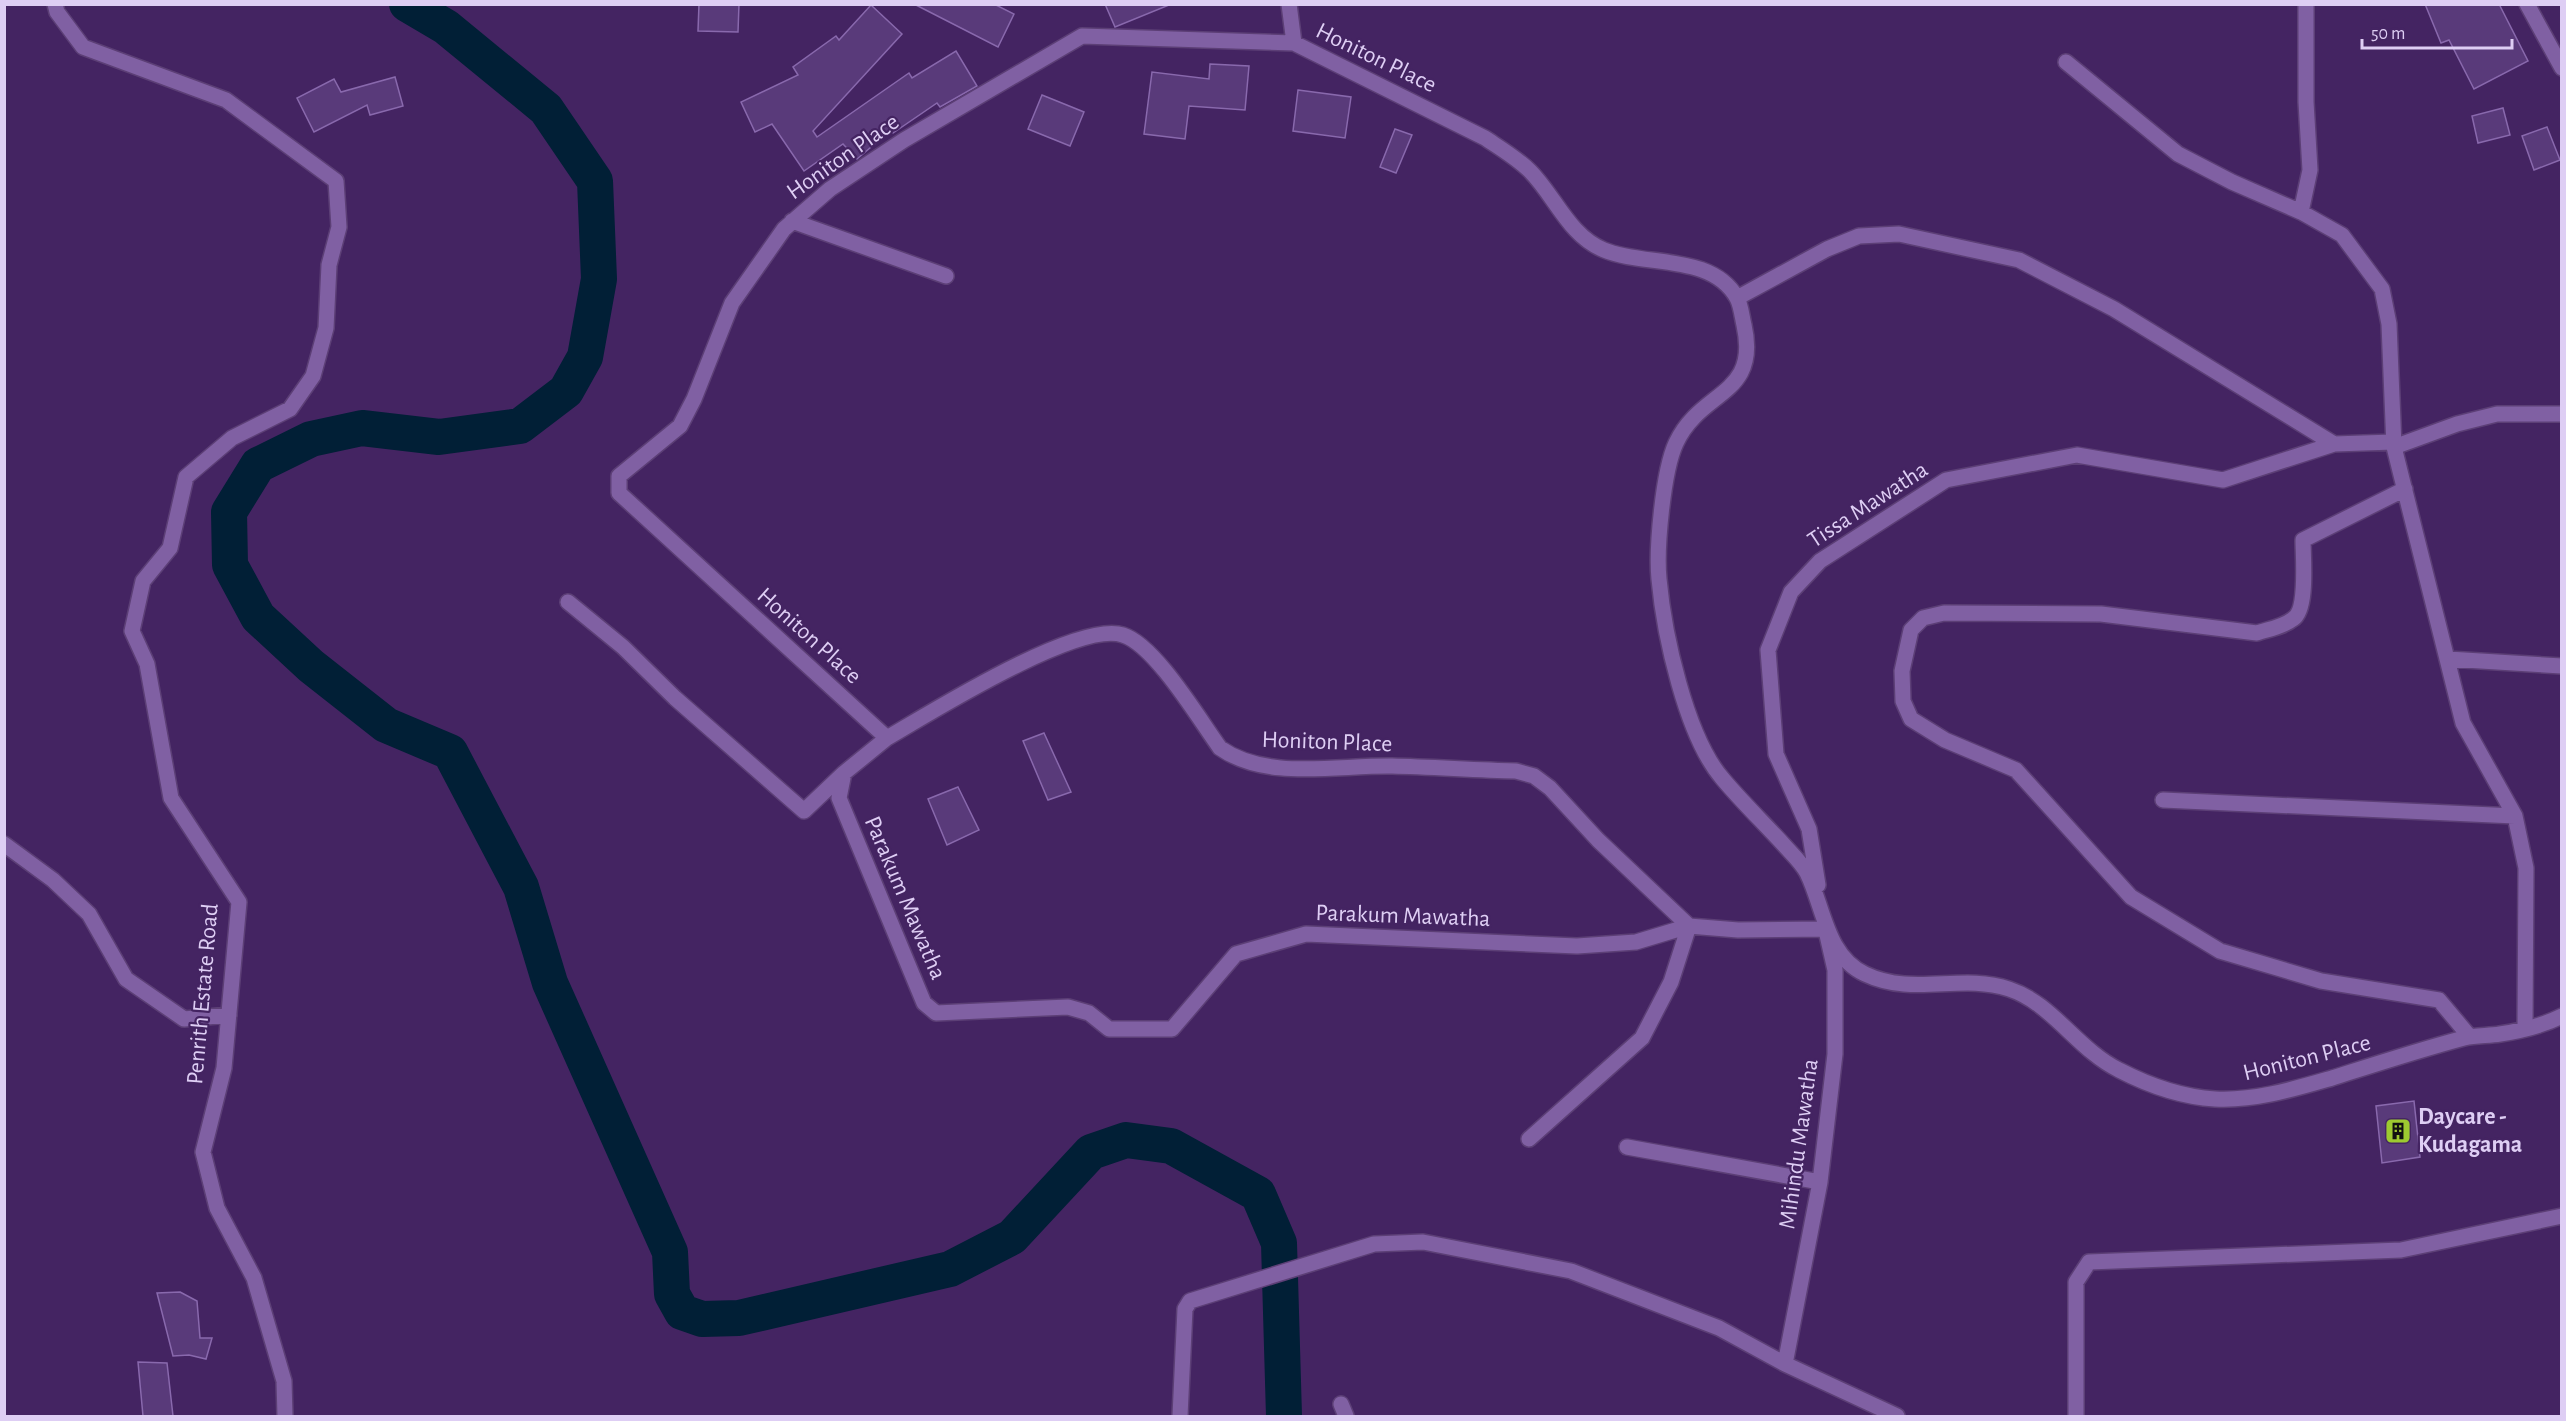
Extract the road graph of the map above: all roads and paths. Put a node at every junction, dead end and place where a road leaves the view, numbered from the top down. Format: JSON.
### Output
{"nodes":[{"id":1,"x":55,"y":4,"type":"edge"},
{"id":2,"x":1289,"y":4,"type":"edge"},
{"id":3,"x":2306,"y":4,"type":"edge"},
{"id":4,"x":2527,"y":4,"type":"edge"},
{"id":5,"x":1294,"y":43,"type":"junction"},
{"id":6,"x":2066,"y":62,"type":"dead end"},
{"id":7,"x":2562,"y":68,"type":"edge"},
{"id":8,"x":2301,"y":212,"type":"junction"},
{"id":9,"x":792,"y":221,"type":"junction"},
{"id":10,"x":946,"y":276,"type":"dead end"},
{"id":11,"x":1737,"y":298,"type":"junction"},
{"id":12,"x":2562,"y":414,"type":"edge"},
{"id":13,"x":2334,"y":444,"type":"junction"},
{"id":14,"x":2393,"y":445,"type":"junction"},
{"id":15,"x":2404,"y":489,"type":"junction"},
{"id":16,"x":568,"y":602,"type":"dead end"},
{"id":17,"x":2448,"y":659,"type":"junction"},
{"id":18,"x":2562,"y":666,"type":"edge"},
{"id":19,"x":887,"y":738,"type":"junction"},
{"id":20,"x":844,"y":773,"type":"junction"},
{"id":21,"x":2163,"y":800,"type":"dead end"},
{"id":22,"x":2515,"y":816,"type":"junction"},
{"id":23,"x":4,"y":844,"type":"edge"},
{"id":24,"x":1689,"y":926,"type":"junction"},
{"id":25,"x":1826,"y":929,"type":"junction"},
{"id":26,"x":229,"y":1015,"type":"junction"},
{"id":27,"x":2562,"y":1016,"type":"edge"},
{"id":28,"x":2525,"y":1028,"type":"junction"},
{"id":29,"x":2470,"y":1036,"type":"junction"},
{"id":30,"x":1529,"y":1139,"type":"dead end"},
{"id":31,"x":1627,"y":1148,"type":"dead end"},
{"id":32,"x":1820,"y":1182,"type":"junction"},
{"id":33,"x":2562,"y":1216,"type":"edge"},
{"id":34,"x":1785,"y":1364,"type":"junction"},
{"id":35,"x":285,"y":1416,"type":"edge"},
{"id":36,"x":1180,"y":1416,"type":"edge"},
{"id":37,"x":1897,"y":1416,"type":"edge"},
{"id":38,"x":2076,"y":1416,"type":"edge"}],
"edges":[{"from":1,"to":26,"type":"street","name":"Penrith Estate Road"},
{"from":2,"to":5,"type":"street"},
{"from":3,"to":8,"type":"street"},
{"from":4,"to":7,"type":"street"},
{"from":5,"to":9,"type":"street","name":"Honiton Place"},
{"from":5,"to":11,"type":"street","name":"Honiton Place"},
{"from":6,"to":8,"type":"street"},
{"from":8,"to":14,"type":"street"},
{"from":9,"to":10,"type":"street"},
{"from":9,"to":19,"type":"street","name":"Honiton Place"},
{"from":11,"to":13,"type":"street"},
{"from":11,"to":25,"type":"street","name":"Honiton Place"},
{"from":12,"to":14,"type":"street","name":"Tissa Mawatha"},
{"from":13,"to":14,"type":"street","name":"Tissa Mawatha"},
{"from":13,"to":25,"type":"street","name":"Tissa Mawatha"},
{"from":14,"to":15,"type":"street"},
{"from":15,"to":17,"type":"street"},
{"from":15,"to":29,"type":"street"},
{"from":16,"to":20,"type":"street"},
{"from":17,"to":18,"type":"street"},
{"from":17,"to":22,"type":"street"},
{"from":19,"to":20,"type":"street"},
{"from":19,"to":24,"type":"street","name":"Honiton Place"},
{"from":20,"to":24,"type":"street","name":"Parakum Mawatha"},
{"from":21,"to":22,"type":"street"},
{"from":22,"to":28,"type":"street"},
{"from":23,"to":26,"type":"street"},
{"from":24,"to":25,"type":"street"},
{"from":24,"to":30,"type":"street"},
{"from":25,"to":29,"type":"street","name":"Honiton Place"},
{"from":25,"to":32,"type":"street","name":"Mihindu Mawatha"},
{"from":26,"to":35,"type":"street","name":"Penrith Estate Road"},
{"from":27,"to":28,"type":"street","name":"Honiton Place"},
{"from":28,"to":29,"type":"street","name":"Honiton Place"},
{"from":31,"to":32,"type":"street"},
{"from":32,"to":34,"type":"street","name":"Mihindu Mawatha"},
{"from":33,"to":38,"type":"street"},
{"from":34,"to":36,"type":"street"},
{"from":34,"to":37,"type":"street"}]}
